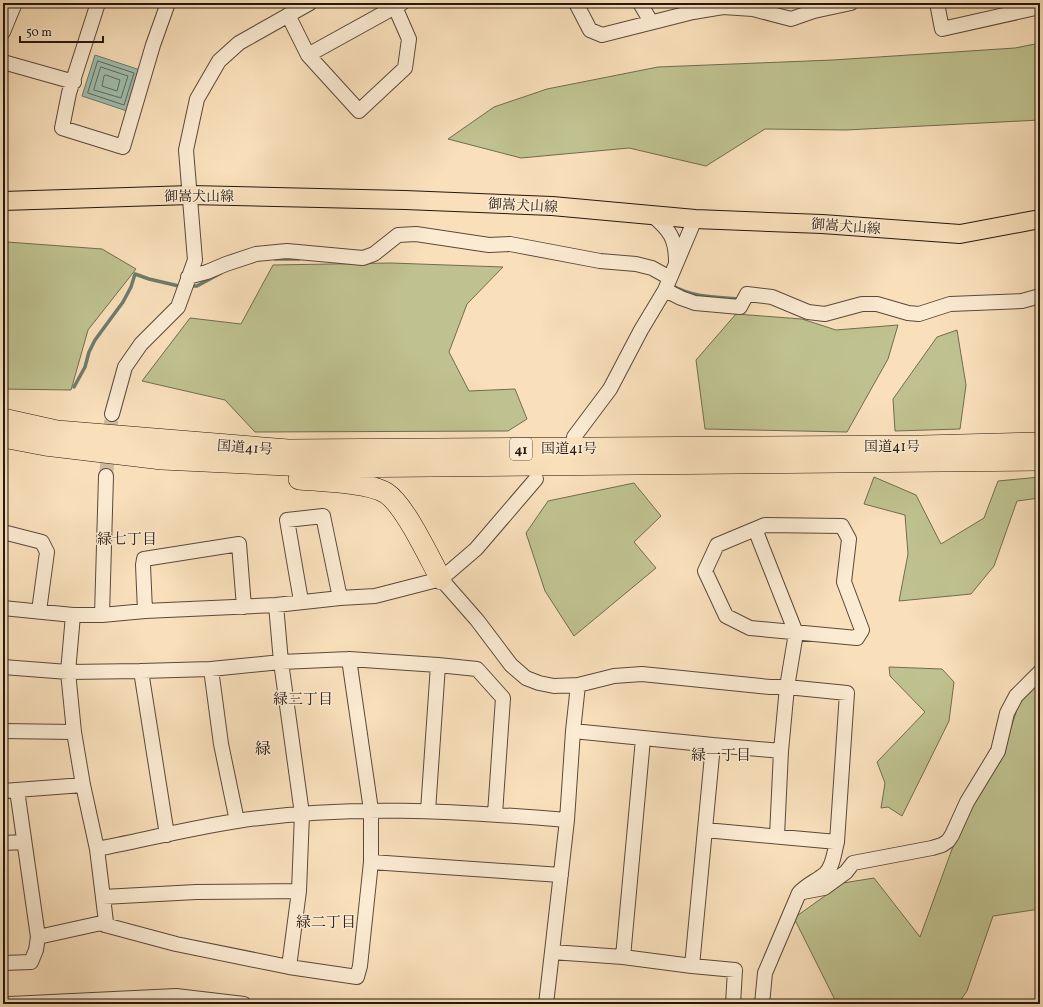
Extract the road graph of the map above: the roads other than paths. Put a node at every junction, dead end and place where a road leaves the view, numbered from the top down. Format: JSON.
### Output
{"nodes":[{"id":1,"x":15,"y":3,"type":"edge"},
{"id":2,"x":98,"y":3,"type":"edge"},
{"id":3,"x":168,"y":3,"type":"edge"},
{"id":4,"x":310,"y":3,"type":"edge"},
{"id":5,"x":576,"y":3,"type":"edge"},
{"id":6,"x":640,"y":3,"type":"edge"},
{"id":7,"x":851,"y":3,"type":"edge"},
{"id":8,"x":936,"y":3,"type":"edge"},
{"id":9,"x":399,"y":5,"type":"edge"},
{"id":10,"x":752,"y":6,"type":"edge"},
{"id":11,"x":1040,"y":6,"type":"edge"},
{"id":12,"x":692,"y":7,"type":"edge"},
{"id":13,"x":813,"y":7,"type":"edge"},
{"id":14,"x":998,"y":9,"type":"edge"},
{"id":15,"x":288,"y":15,"type":"junction"},
{"id":16,"x":651,"y":22,"type":"junction"},
{"id":17,"x":3,"y":32,"type":"edge"},
{"id":18,"x":308,"y":55,"type":"junction"},
{"id":19,"x":3,"y":62,"type":"edge"},
{"id":20,"x":74,"y":82,"type":"junction"},
{"id":21,"x":190,"y":195,"type":"junction"},
{"id":22,"x":3,"y":201,"type":"edge"},
{"id":23,"x":652,"y":215,"type":"junction"},
{"id":24,"x":695,"y":219,"type":"junction"},
{"id":25,"x":1040,"y":219,"type":"edge"},
{"id":26,"x":676,"y":265,"type":"junction"},
{"id":27,"x":188,"y":277,"type":"junction"},
{"id":28,"x":668,"y":284,"type":"junction"},
{"id":29,"x":1040,"y":296,"type":"edge"},
{"id":30,"x":112,"y":414,"type":"tunnel mouth"},
{"id":31,"x":3,"y":419,"type":"edge"},
{"id":32,"x":3,"y":437,"type":"edge"},
{"id":33,"x":574,"y":437,"type":"dead end"},
{"id":34,"x":1040,"y":443,"type":"edge"},
{"id":35,"x":162,"y":459,"type":"junction"},
{"id":36,"x":1040,"y":460,"type":"edge"},
{"id":37,"x":106,"y":476,"type":"tunnel mouth"},
{"id":38,"x":536,"y":479,"type":"dead end"},
{"id":39,"x":755,"y":529,"type":"junction"},
{"id":40,"x":3,"y":532,"type":"edge"},
{"id":41,"x":441,"y":579,"type":"junction"},
{"id":42,"x":340,"y":598,"type":"junction"},
{"id":43,"x":301,"y":601,"type":"junction"},
{"id":44,"x":276,"y":605,"type":"junction"},
{"id":45,"x":244,"y":607,"type":"junction"},
{"id":46,"x":3,"y":608,"type":"edge"},
{"id":47,"x":39,"y":611,"type":"junction"},
{"id":48,"x":145,"y":612,"type":"junction"},
{"id":49,"x":73,"y":615,"type":"junction"},
{"id":50,"x":102,"y":615,"type":"junction"},
{"id":51,"x":796,"y":632,"type":"junction"},
{"id":52,"x":349,"y":659,"type":"junction"},
{"id":53,"x":281,"y":662,"type":"junction"},
{"id":54,"x":438,"y":665,"type":"junction"},
{"id":55,"x":3,"y":667,"type":"edge"},
{"id":56,"x":211,"y":669,"type":"junction"},
{"id":57,"x":141,"y":671,"type":"junction"},
{"id":58,"x":68,"y":672,"type":"junction"},
{"id":59,"x":1040,"y":672,"type":"edge"},
{"id":60,"x":578,"y":685,"type":"junction"},
{"id":61,"x":787,"y":687,"type":"junction"},
{"id":62,"x":3,"y":731,"type":"edge"},
{"id":63,"x":573,"y":731,"type":"junction"},
{"id":64,"x":74,"y":732,"type":"junction"},
{"id":65,"x":643,"y":739,"type":"junction"},
{"id":66,"x":713,"y":745,"type":"junction"},
{"id":67,"x":781,"y":751,"type":"junction"},
{"id":68,"x":83,"y":786,"type":"junction"},
{"id":69,"x":17,"y":790,"type":"junction"},
{"id":70,"x":3,"y":791,"type":"edge"},
{"id":71,"x":371,"y":810,"type":"junction"},
{"id":72,"x":428,"y":811,"type":"junction"},
{"id":73,"x":302,"y":814,"type":"junction"},
{"id":74,"x":495,"y":814,"type":"junction"},
{"id":75,"x":567,"y":820,"type":"junction"},
{"id":76,"x":237,"y":821,"type":"junction"},
{"id":77,"x":705,"y":830,"type":"junction"},
{"id":78,"x":167,"y":835,"type":"junction"},
{"id":79,"x":777,"y":836,"type":"junction"},
{"id":80,"x":24,"y":842,"type":"junction"},
{"id":81,"x":837,"y":842,"type":"junction"},
{"id":82,"x":3,"y":844,"type":"edge"},
{"id":83,"x":97,"y":849,"type":"junction"},
{"id":84,"x":371,"y":862,"type":"junction"},
{"id":85,"x":561,"y":875,"type":"junction"},
{"id":86,"x":299,"y":891,"type":"junction"},
{"id":87,"x":799,"y":893,"type":"junction"},
{"id":88,"x":103,"y":896,"type":"junction"},
{"id":89,"x":102,"y":922,"type":"junction"},
{"id":90,"x":38,"y":937,"type":"junction"},
{"id":91,"x":552,"y":952,"type":"junction"},
{"id":92,"x":623,"y":957,"type":"junction"},
{"id":93,"x":3,"y":963,"type":"edge"},
{"id":94,"x":692,"y":966,"type":"junction"},
{"id":95,"x":289,"y":967,"type":"junction"},
{"id":96,"x":10,"y":1004,"type":"edge"},
{"id":97,"x":244,"y":1004,"type":"edge"},
{"id":98,"x":546,"y":1004,"type":"edge"},
{"id":99,"x":733,"y":1004,"type":"edge"},
{"id":100,"x":762,"y":1004,"type":"edge"}],
"edges":[{"from":1,"to":17,"type":"street"},
{"from":2,"to":20,"type":"street"},
{"from":3,"to":20,"type":"street"},
{"from":4,"to":15,"type":"street"},
{"from":5,"to":16,"type":"street"},
{"from":6,"to":16,"type":"street"},
{"from":7,"to":13,"type":"street"},
{"from":8,"to":14,"type":"street"},
{"from":9,"to":18,"type":"street"},
{"from":9,"to":18,"type":"street"},
{"from":10,"to":12,"type":"street"},
{"from":10,"to":13,"type":"street"},
{"from":11,"to":14,"type":"street"},
{"from":12,"to":16,"type":"street"},
{"from":15,"to":18,"type":"street"},
{"from":15,"to":21,"type":"street"},
{"from":19,"to":20,"type":"street"},
{"from":21,"to":22,"type":"main road","name":"御嵩犬山線"},
{"from":21,"to":23,"type":"main road","name":"御嵩犬山線"},
{"from":21,"to":27,"type":"street"},
{"from":23,"to":24,"type":"main road","name":"御嵩犬山線"},
{"from":23,"to":26,"type":"street"},
{"from":24,"to":25,"type":"main road","name":"御嵩犬山線"},
{"from":24,"to":26,"type":"street"},
{"from":26,"to":28,"type":"street"},
{"from":27,"to":28,"type":"street"},
{"from":27,"to":30,"type":"street"},
{"from":28,"to":29,"type":"street"},
{"from":28,"to":33,"type":"street"},
{"from":31,"to":34,"type":"highway","name":"国道41号","number":"41"},
{"from":32,"to":35,"type":"highway","name":"国道41号","number":"41"},
{"from":35,"to":36,"type":"highway","name":"国道41号","number":"41"},
{"from":35,"to":41,"type":"highway"},
{"from":37,"to":50,"type":"street"},
{"from":38,"to":41,"type":"street"},
{"from":39,"to":51,"type":"street"},
{"from":39,"to":51,"type":"street"},
{"from":39,"to":51,"type":"street"},
{"from":40,"to":47,"type":"street"},
{"from":41,"to":42,"type":"street"},
{"from":41,"to":60,"type":"street"},
{"from":42,"to":43,"type":"street"},
{"from":42,"to":43,"type":"street"},
{"from":43,"to":44,"type":"street"},
{"from":44,"to":45,"type":"street"},
{"from":44,"to":53,"type":"street"},
{"from":45,"to":48,"type":"street"},
{"from":45,"to":48,"type":"street"},
{"from":46,"to":47,"type":"street"},
{"from":47,"to":49,"type":"street"},
{"from":48,"to":50,"type":"street"},
{"from":49,"to":50,"type":"street"},
{"from":49,"to":58,"type":"street"},
{"from":51,"to":61,"type":"street"},
{"from":52,"to":53,"type":"street"},
{"from":52,"to":54,"type":"street"},
{"from":52,"to":71,"type":"street"},
{"from":53,"to":56,"type":"street"},
{"from":53,"to":73,"type":"street"},
{"from":54,"to":72,"type":"street"},
{"from":54,"to":74,"type":"street"},
{"from":55,"to":58,"type":"street"},
{"from":56,"to":57,"type":"street"},
{"from":56,"to":76,"type":"street"},
{"from":57,"to":58,"type":"street"},
{"from":57,"to":78,"type":"street"},
{"from":58,"to":64,"type":"street"},
{"from":59,"to":87,"type":"street"},
{"from":60,"to":61,"type":"street"},
{"from":60,"to":63,"type":"street"},
{"from":61,"to":67,"type":"street"},
{"from":61,"to":81,"type":"street"},
{"from":62,"to":64,"type":"street"},
{"from":63,"to":65,"type":"street"},
{"from":63,"to":75,"type":"street"},
{"from":64,"to":68,"type":"street"},
{"from":65,"to":66,"type":"street"},
{"from":65,"to":92,"type":"street"},
{"from":66,"to":67,"type":"street"},
{"from":66,"to":77,"type":"street"},
{"from":67,"to":79,"type":"street"},
{"from":68,"to":69,"type":"street"},
{"from":68,"to":83,"type":"street"},
{"from":69,"to":70,"type":"street"},
{"from":69,"to":80,"type":"street"},
{"from":71,"to":72,"type":"street"},
{"from":71,"to":73,"type":"street"},
{"from":71,"to":84,"type":"street"},
{"from":72,"to":74,"type":"street"},
{"from":73,"to":76,"type":"street"},
{"from":73,"to":86,"type":"street"},
{"from":74,"to":75,"type":"street"},
{"from":75,"to":85,"type":"street"},
{"from":76,"to":78,"type":"street"},
{"from":77,"to":79,"type":"street"},
{"from":77,"to":94,"type":"street"},
{"from":78,"to":83,"type":"street"},
{"from":79,"to":81,"type":"street"},
{"from":80,"to":82,"type":"street"},
{"from":80,"to":90,"type":"street"},
{"from":81,"to":87,"type":"street"},
{"from":83,"to":88,"type":"street"},
{"from":84,"to":85,"type":"street"},
{"from":84,"to":95,"type":"street"},
{"from":85,"to":91,"type":"street"},
{"from":86,"to":88,"type":"street"},
{"from":86,"to":95,"type":"street"},
{"from":87,"to":100,"type":"street"},
{"from":88,"to":89,"type":"street"},
{"from":89,"to":90,"type":"street"},
{"from":89,"to":95,"type":"street"},
{"from":90,"to":93,"type":"street"},
{"from":91,"to":92,"type":"street"},
{"from":91,"to":98,"type":"street"},
{"from":92,"to":94,"type":"street"},
{"from":94,"to":99,"type":"street"},
{"from":96,"to":97,"type":"street"}]}
